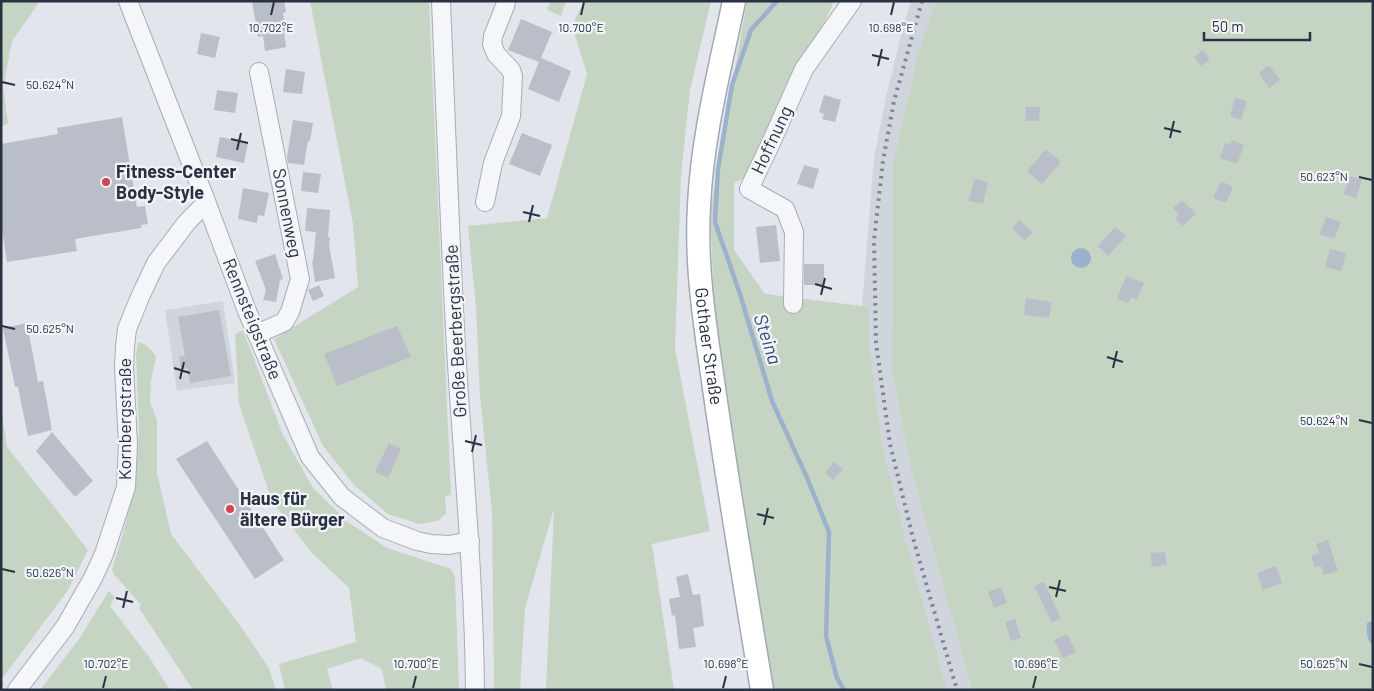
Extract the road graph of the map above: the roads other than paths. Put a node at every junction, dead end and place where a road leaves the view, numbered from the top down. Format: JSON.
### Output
{"nodes":[{"id":1,"x":128,"y":1,"type":"edge"},
{"id":2,"x":441,"y":1,"type":"edge"},
{"id":3,"x":506,"y":1,"type":"edge"},
{"id":4,"x":734,"y":1,"type":"edge"},
{"id":5,"x":852,"y":1,"type":"edge"},
{"id":6,"x":259,"y":72,"type":"dead end"},
{"id":7,"x":485,"y":202,"type":"dead end"},
{"id":8,"x":206,"y":203,"type":"junction"},
{"id":9,"x":793,"y":304,"type":"dead end"},
{"id":10,"x":257,"y":334,"type":"junction"},
{"id":11,"x":470,"y":541,"type":"junction"},
{"id":12,"x":17,"y":690,"type":"edge"},
{"id":13,"x":474,"y":690,"type":"edge"},
{"id":14,"x":762,"y":690,"type":"edge"}],
"edges":[{"from":1,"to":8,"type":"street","name":"Rennsteigstraße"},
{"from":2,"to":11,"type":"street","name":"Große Beerbergstraße"},
{"from":3,"to":7,"type":"street"},
{"from":4,"to":14,"type":"main road","name":"Gothaer Straße"},
{"from":5,"to":9,"type":"street","name":"Hoffnung"},
{"from":6,"to":10,"type":"street","name":"Sonnenweg"},
{"from":8,"to":10,"type":"street","name":"Rennsteigstraße"},
{"from":8,"to":12,"type":"street","name":"Kornbergstraße"},
{"from":10,"to":11,"type":"street","name":"Rennsteigstraße"},
{"from":11,"to":13,"type":"street","name":"Große Beerbergstraße"}]}
